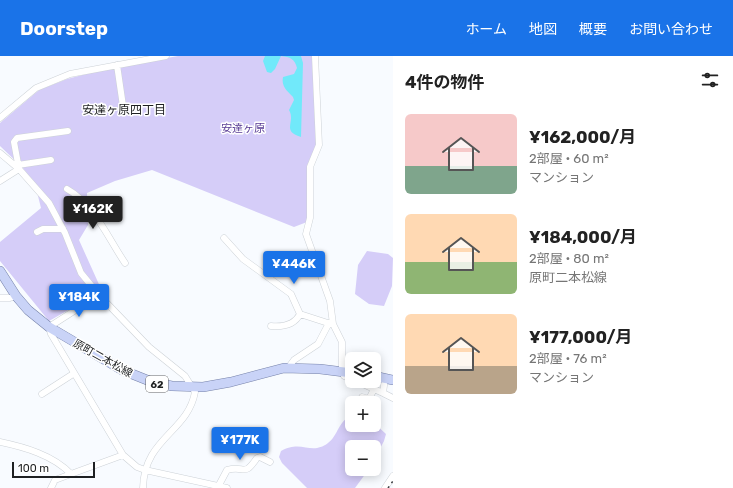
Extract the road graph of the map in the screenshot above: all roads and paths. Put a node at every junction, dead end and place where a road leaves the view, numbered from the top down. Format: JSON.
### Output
{"nodes":[{"id":1,"x":166,"y":56,"type":"edge"},
{"id":2,"x":315,"y":56,"type":"edge"},
{"id":3,"x":117,"y":65,"type":"junction"},
{"id":4,"x":123,"y":106,"type":"dead end"},
{"id":5,"x":0,"y":118,"type":"edge"},
{"id":6,"x":68,"y":131,"type":"dead end"},
{"id":7,"x":0,"y":153,"type":"edge"},
{"id":8,"x":51,"y":160,"type":"dead end"},
{"id":9,"x":19,"y":167,"type":"junction"},
{"id":10,"x":0,"y":181,"type":"edge"},
{"id":11,"x":67,"y":189,"type":"dead end"},
{"id":12,"x":63,"y":229,"type":"junction"},
{"id":13,"x":37,"y":232,"type":"dead end"},
{"id":14,"x":224,"y":238,"type":"dead end"},
{"id":15,"x":125,"y":263,"type":"dead end"},
{"id":16,"x":0,"y":271,"type":"edge"},
{"id":17,"x":99,"y":295,"type":"junction"},
{"id":18,"x":16,"y":296,"type":"junction"},
{"id":19,"x":0,"y":298,"type":"edge"},
{"id":20,"x":300,"y":314,"type":"junction"},
{"id":21,"x":331,"y":324,"type":"junction"},
{"id":22,"x":270,"y":326,"type":"dead end"},
{"id":23,"x":49,"y":327,"type":"junction"},
{"id":24,"x":288,"y":368,"type":"junction"},
{"id":25,"x":342,"y":371,"type":"junction"},
{"id":26,"x":345,"y":372,"type":"edge"},
{"id":27,"x":73,"y":374,"type":"junction"},
{"id":28,"x":345,"y":376,"type":"edge"},
{"id":29,"x":389,"y":379,"type":"edge"},
{"id":30,"x":193,"y":387,"type":"junction"},
{"id":31,"x":374,"y":389,"type":"joint"},
{"id":32,"x":383,"y":393,"type":"junction"},
{"id":33,"x":42,"y":394,"type":"dead end"},
{"id":34,"x":371,"y":396,"type":"edge"},
{"id":35,"x":393,"y":398,"type":"edge"},
{"id":36,"x":0,"y":441,"type":"edge"},
{"id":37,"x":124,"y":456,"type":"junction"},
{"id":38,"x":270,"y":462,"type":"dead end"},
{"id":39,"x":145,"y":470,"type":"junction"},
{"id":40,"x":71,"y":474,"type":"junction"},
{"id":41,"x":393,"y":476,"type":"edge"},
{"id":42,"x":219,"y":485,"type":"junction"},
{"id":43,"x":51,"y":488,"type":"edge"},
{"id":44,"x":143,"y":488,"type":"edge"},
{"id":45,"x":227,"y":488,"type":"edge"},
{"id":46,"x":386,"y":488,"type":"edge"}],
"edges":[{"from":1,"to":3,"type":"street"},
{"from":2,"to":21,"type":"street"},
{"from":3,"to":4,"type":"street"},
{"from":3,"to":5,"type":"street"},
{"from":6,"to":9,"type":"street"},
{"from":7,"to":9,"type":"street"},
{"from":8,"to":9,"type":"street"},
{"from":9,"to":10,"type":"street"},
{"from":9,"to":12,"type":"street"},
{"from":11,"to":15,"type":"street"},
{"from":12,"to":13,"type":"street"},
{"from":12,"to":17,"type":"street"},
{"from":14,"to":20,"type":"street"},
{"from":16,"to":18,"type":"main road","name":"原町二本松線","number":"62"},
{"from":17,"to":23,"type":"street"},
{"from":17,"to":30,"type":"street"},
{"from":18,"to":19,"type":"street"},
{"from":18,"to":23,"type":"main road","name":"原町二本松線","number":"62"},
{"from":20,"to":21,"type":"street"},
{"from":20,"to":22,"type":"street"},
{"from":21,"to":24,"type":"street"},
{"from":21,"to":25,"type":"street"},
{"from":23,"to":27,"type":"street"},
{"from":23,"to":30,"type":"main road","name":"原町二本松線","number":"62"},
{"from":24,"to":25,"type":"main road","name":"原町二本松線","number":"62"},
{"from":24,"to":30,"type":"main road","name":"原町二本松線","number":"62"},
{"from":25,"to":26,"type":"main road","name":"原町二本松線","number":"62"},
{"from":25,"to":28,"type":"street"},
{"from":27,"to":33,"type":"street"},
{"from":27,"to":37,"type":"street"},
{"from":29,"to":32,"type":"street"},
{"from":30,"to":39,"type":"street"},
{"from":31,"to":32,"type":"street"},
{"from":31,"to":34,"type":"street"},
{"from":32,"to":35,"type":"street"},
{"from":36,"to":40,"type":"street"},
{"from":37,"to":39,"type":"street"},
{"from":37,"to":40,"type":"street"},
{"from":38,"to":42,"type":"street"},
{"from":39,"to":42,"type":"street"},
{"from":39,"to":44,"type":"street"},
{"from":40,"to":43,"type":"street"},
{"from":41,"to":46,"type":"street"},
{"from":42,"to":45,"type":"street"}]}
